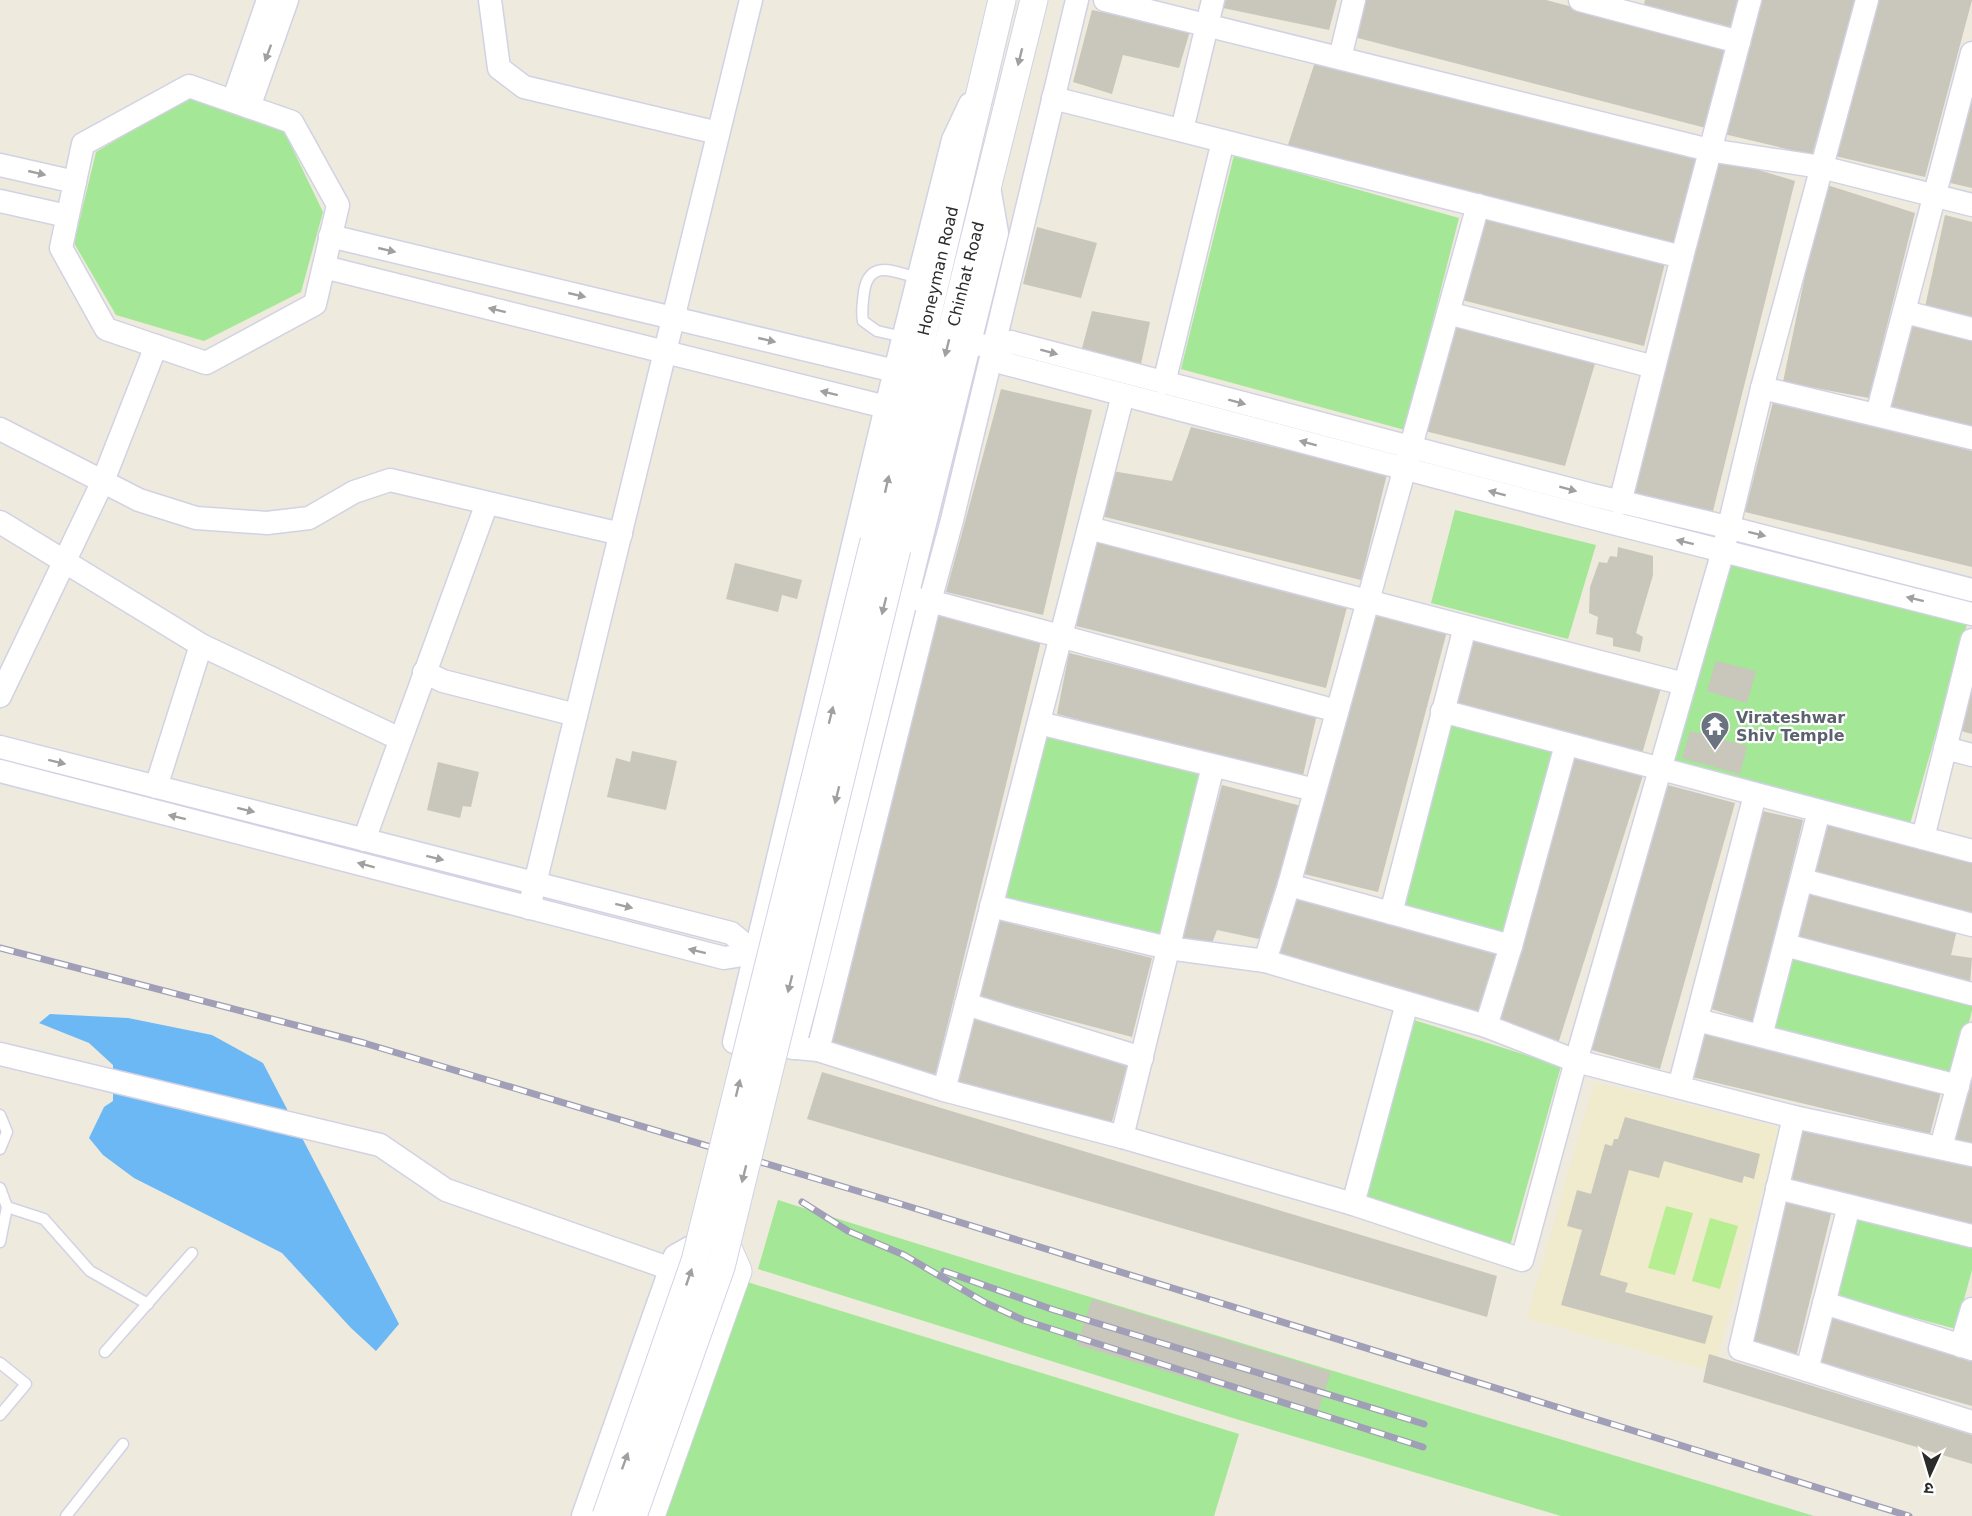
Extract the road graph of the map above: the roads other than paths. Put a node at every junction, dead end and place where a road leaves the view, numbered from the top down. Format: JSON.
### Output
{"nodes":[{"id":1,"x":268,"y":0,"type":"edge"},
{"id":2,"x":287,"y":0,"type":"edge"},
{"id":3,"x":490,"y":0,"type":"edge"},
{"id":4,"x":751,"y":0,"type":"edge"},
{"id":5,"x":1002,"y":0,"type":"edge"},
{"id":6,"x":1034,"y":0,"type":"edge"},
{"id":7,"x":1077,"y":0,"type":"edge"},
{"id":8,"x":1105,"y":0,"type":"edge"},
{"id":9,"x":1213,"y":0,"type":"edge"},
{"id":10,"x":1354,"y":0,"type":"edge"},
{"id":11,"x":1580,"y":0,"type":"edge"},
{"id":12,"x":1750,"y":0,"type":"edge"},
{"id":13,"x":1867,"y":0,"type":"edge"},
{"id":14,"x":1636,"y":7,"type":"edge"},
{"id":15,"x":1207,"y":25,"type":"junction"},
{"id":16,"x":1738,"y":42,"type":"junction"},
{"id":17,"x":1972,"y":53,"type":"edge"},
{"id":18,"x":1340,"y":58,"type":"junction"},
{"id":19,"x":984,"y":76,"type":"junction"},
{"id":20,"x":1053,"y":98,"type":"junction"},
{"id":21,"x":241,"y":104,"type":"junction"},
{"id":22,"x":1182,"y":130,"type":"junction"},
{"id":23,"x":718,"y":133,"type":"junction"},
{"id":24,"x":1222,"y":141,"type":"junction"},
{"id":25,"x":1709,"y":150,"type":"junction"},
{"id":26,"x":0,"y":165,"type":"edge"},
{"id":27,"x":1821,"y":166,"type":"junction"},
{"id":28,"x":75,"y":182,"type":"junction"},
{"id":29,"x":988,"y":183,"type":"junction"},
{"id":30,"x":1934,"y":196,"type":"junction"},
{"id":31,"x":0,"y":201,"type":"edge"},
{"id":32,"x":1972,"y":205,"type":"edge"},
{"id":33,"x":1478,"y":206,"type":"junction"},
{"id":34,"x":1025,"y":214,"type":"junction"},
{"id":35,"x":68,"y":216,"type":"junction"},
{"id":36,"x":997,"y":233,"type":"junction"},
{"id":37,"x":330,"y":236,"type":"junction"},
{"id":38,"x":1682,"y":257,"type":"junction"},
{"id":39,"x":324,"y":267,"type":"junction"},
{"id":40,"x":918,"y":278,"type":"junction"},
{"id":41,"x":1905,"y":312,"type":"junction"},
{"id":42,"x":1448,"y":313,"type":"junction"},
{"id":43,"x":673,"y":318,"type":"junction"},
{"id":44,"x":1972,"y":328,"type":"edge"},
{"id":45,"x":903,"y":337,"type":"junction"},
{"id":46,"x":970,"y":342,"type":"junction"},
{"id":47,"x":156,"y":346,"type":"junction"},
{"id":48,"x":992,"y":348,"type":"junction"},
{"id":49,"x":665,"y":352,"type":"junction"},
{"id":50,"x":1654,"y":367,"type":"junction"},
{"id":51,"x":895,"y":370,"type":"junction"},
{"id":52,"x":1164,"y":382,"type":"junction"},
{"id":53,"x":1762,"y":388,"type":"junction"},
{"id":54,"x":1123,"y":394,"type":"junction"},
{"id":55,"x":886,"y":407,"type":"junction"},
{"id":56,"x":1877,"y":414,"type":"junction"},
{"id":57,"x":0,"y":429,"type":"edge"},
{"id":58,"x":1972,"y":438,"type":"edge"},
{"id":59,"x":1408,"y":458,"type":"junction"},
{"id":60,"x":103,"y":481,"type":"junction"},
{"id":61,"x":487,"y":503,"type":"junction"},
{"id":62,"x":1620,"y":503,"type":"junction"},
{"id":63,"x":0,"y":522,"type":"edge"},
{"id":64,"x":1727,"y":527,"type":"junction"},
{"id":65,"x":1089,"y":528,"type":"junction"},
{"id":66,"x":621,"y":534,"type":"junction"},
{"id":67,"x":886,"y":545,"type":"junction"},
{"id":68,"x":1723,"y":551,"type":"junction"},
{"id":69,"x":1826,"y":552,"type":"junction"},
{"id":70,"x":65,"y":562,"type":"junction"},
{"id":71,"x":1855,"y":584,"type":"junction"},
{"id":72,"x":1972,"y":590,"type":"edge"},
{"id":73,"x":906,"y":597,"type":"junction"},
{"id":74,"x":930,"y":601,"type":"junction"},
{"id":75,"x":1368,"y":602,"type":"junction"},
{"id":76,"x":1972,"y":614,"type":"edge"},
{"id":77,"x":1465,"y":627,"type":"junction"},
{"id":78,"x":1061,"y":636,"type":"junction"},
{"id":79,"x":1972,"y":640,"type":"edge"},
{"id":80,"x":201,"y":645,"type":"junction"},
{"id":81,"x":424,"y":672,"type":"junction"},
{"id":82,"x":1684,"y":684,"type":"junction"},
{"id":83,"x":0,"y":696,"type":"edge"},
{"id":84,"x":1338,"y":711,"type":"junction"},
{"id":85,"x":1442,"y":711,"type":"junction"},
{"id":86,"x":576,"y":715,"type":"junction"},
{"id":87,"x":1039,"y":723,"type":"junction"},
{"id":88,"x":400,"y":739,"type":"junction"},
{"id":89,"x":1566,"y":745,"type":"junction"},
{"id":90,"x":0,"y":747,"type":"edge"},
{"id":91,"x":1945,"y":748,"type":"junction"},
{"id":92,"x":1972,"y":755,"type":"edge"},
{"id":93,"x":1213,"y":766,"type":"junction"},
{"id":94,"x":1660,"y":770,"type":"junction"},
{"id":95,"x":0,"y":771,"type":"edge"},
{"id":96,"x":156,"y":787,"type":"junction"},
{"id":97,"x":1315,"y":790,"type":"junction"},
{"id":98,"x":1755,"y":795,"type":"junction"},
{"id":99,"x":1819,"y":811,"type":"junction"},
{"id":100,"x":1923,"y":838,"type":"junction"},
{"id":101,"x":364,"y":840,"type":"junction"},
{"id":102,"x":1972,"y":851,"type":"edge"},
{"id":103,"x":1802,"y":880,"type":"junction"},
{"id":104,"x":536,"y":883,"type":"junction"},
{"id":105,"x":1289,"y":885,"type":"junction"},
{"id":106,"x":991,"y":906,"type":"junction"},
{"id":107,"x":529,"y":908,"type":"junction"},
{"id":108,"x":1390,"y":913,"type":"junction"},
{"id":109,"x":1972,"y":925,"type":"edge"},
{"id":110,"x":1785,"y":945,"type":"junction"},
{"id":111,"x":1511,"y":946,"type":"junction"},
{"id":112,"x":1168,"y":948,"type":"junction"},
{"id":113,"x":755,"y":953,"type":"junction"},
{"id":114,"x":1265,"y":961,"type":"junction"},
{"id":115,"x":1972,"y":994,"type":"edge"},
{"id":116,"x":966,"y":1004,"type":"junction"},
{"id":117,"x":1407,"y":1004,"type":"junction"},
{"id":118,"x":1697,"y":1020,"type":"junction"},
{"id":119,"x":1486,"y":1026,"type":"junction"},
{"id":120,"x":1972,"y":1034,"type":"edge"},
{"id":121,"x":1761,"y":1036,"type":"junction"},
{"id":122,"x":794,"y":1048,"type":"junction"},
{"id":123,"x":818,"y":1050,"type":"junction"},
{"id":124,"x":0,"y":1054,"type":"edge"},
{"id":125,"x":1142,"y":1058,"type":"junction"},
{"id":126,"x":1576,"y":1061,"type":"junction"},
{"id":127,"x":1958,"y":1086,"type":"junction"},
{"id":128,"x":1679,"y":1087,"type":"junction"},
{"id":129,"x":944,"y":1090,"type":"junction"},
{"id":130,"x":0,"y":1115,"type":"edge"},
{"id":131,"x":1794,"y":1117,"type":"junction"},
{"id":132,"x":1122,"y":1137,"type":"junction"},
{"id":133,"x":1941,"y":1147,"type":"junction"},
{"id":134,"x":0,"y":1149,"type":"edge"},
{"id":135,"x":1972,"y":1155,"type":"edge"},
{"id":136,"x":0,"y":1188,"type":"edge"},
{"id":137,"x":1777,"y":1188,"type":"junction"},
{"id":138,"x":1353,"y":1204,"type":"junction"},
{"id":139,"x":1849,"y":1206,"type":"junction"},
{"id":140,"x":7,"y":1207,"type":"junction"},
{"id":141,"x":721,"y":1231,"type":"joint"},
{"id":142,"x":1972,"y":1236,"type":"edge"},
{"id":143,"x":0,"y":1242,"type":"edge"},
{"id":144,"x":192,"y":1252,"type":"dead end"},
{"id":145,"x":671,"y":1269,"type":"junction"},
{"id":146,"x":148,"y":1304,"type":"junction"},
{"id":147,"x":1824,"y":1304,"type":"junction"},
{"id":148,"x":1972,"y":1309,"type":"edge"},
{"id":149,"x":1967,"y":1347,"type":"edge"},
{"id":150,"x":105,"y":1352,"type":"dead end"},
{"id":151,"x":0,"y":1363,"type":"edge"},
{"id":152,"x":1807,"y":1370,"type":"junction"},
{"id":153,"x":0,"y":1414,"type":"edge"},
{"id":154,"x":1972,"y":1422,"type":"edge"},
{"id":155,"x":123,"y":1444,"type":"dead end"},
{"id":156,"x":66,"y":1516,"type":"edge"},
{"id":157,"x":583,"y":1516,"type":"edge"},
{"id":158,"x":606,"y":1516,"type":"edge"},
{"id":159,"x":633,"y":1516,"type":"edge"},
{"id":160,"x":651,"y":1516,"type":"edge"}],
"edges":[{"from":1,"to":21,"type":"street"},
{"from":2,"to":21,"type":"street","one_way":true},
{"from":3,"to":23,"type":"street"},
{"from":4,"to":23,"type":"street"},
{"from":5,"to":19,"type":"street","name":"Honeyman Road"},
{"from":6,"to":29,"type":"street","name":"Chinhat Road","one_way":true},
{"from":7,"to":20,"type":"street"},
{"from":8,"to":15,"type":"street"},
{"from":9,"to":15,"type":"street"},
{"from":10,"to":18,"type":"street"},
{"from":11,"to":14,"type":"street"},
{"from":12,"to":16,"type":"street"},
{"from":13,"to":27,"type":"street"},
{"from":14,"to":16,"type":"street"},
{"from":15,"to":18,"type":"street"},
{"from":15,"to":22,"type":"street"},
{"from":16,"to":25,"type":"street"},
{"from":17,"to":30,"type":"street"},
{"from":18,"to":25,"type":"street"},
{"from":19,"to":40,"type":"street"},
{"from":67,"to":19,"type":"street","name":"Honeyman Road","one_way":true},
{"from":20,"to":22,"type":"street"},
{"from":20,"to":34,"type":"street"},
{"from":21,"to":28,"type":"street"},
{"from":21,"to":37,"type":"street"},
{"from":22,"to":24,"type":"street"},
{"from":23,"to":43,"type":"street"},
{"from":24,"to":33,"type":"street"},
{"from":24,"to":52,"type":"street"},
{"from":25,"to":27,"type":"street"},
{"from":25,"to":38,"type":"street"},
{"from":26,"to":28,"type":"street","one_way":true},
{"from":27,"to":30,"type":"street"},
{"from":27,"to":53,"type":"street"},
{"from":28,"to":35,"type":"street"},
{"from":29,"to":36,"type":"street"},
{"from":29,"to":67,"type":"street","name":"Chinhat Road","one_way":true},
{"from":30,"to":32,"type":"street"},
{"from":30,"to":41,"type":"street"},
{"from":31,"to":35,"type":"street"},
{"from":33,"to":38,"type":"street"},
{"from":33,"to":42,"type":"street"},
{"from":34,"to":36,"type":"street"},
{"from":34,"to":48,"type":"street"},
{"from":35,"to":47,"type":"street"},
{"from":36,"to":46,"type":"street"},
{"from":37,"to":39,"type":"street"},
{"from":37,"to":43,"type":"street","one_way":true},
{"from":38,"to":50,"type":"street"},
{"from":39,"to":47,"type":"street"},
{"from":49,"to":39,"type":"street","one_way":true},
{"from":40,"to":45,"type":"street"},
{"from":40,"to":45,"type":"lane"},
{"from":41,"to":44,"type":"street"},
{"from":41,"to":56,"type":"street"},
{"from":42,"to":50,"type":"street"},
{"from":42,"to":59,"type":"street"},
{"from":43,"to":49,"type":"street"},
{"from":43,"to":51,"type":"street","one_way":true},
{"from":45,"to":51,"type":"street"},
{"from":46,"to":48,"type":"street"},
{"from":46,"to":73,"type":"street"},
{"from":47,"to":60,"type":"street"},
{"from":48,"to":52,"type":"street","one_way":true},
{"from":48,"to":54,"type":"street"},
{"from":48,"to":74,"type":"street"},
{"from":55,"to":49,"type":"street","one_way":true},
{"from":49,"to":66,"type":"street"},
{"from":50,"to":62,"type":"street"},
{"from":51,"to":55,"type":"street"},
{"from":52,"to":59,"type":"street","one_way":true},
{"from":53,"to":56,"type":"street"},
{"from":53,"to":64,"type":"street"},
{"from":59,"to":54,"type":"street","one_way":true},
{"from":54,"to":65,"type":"street"},
{"from":55,"to":113,"type":"street"},
{"from":56,"to":58,"type":"street"},
{"from":57,"to":60,"type":"street"},
{"from":59,"to":62,"type":"street","one_way":true},
{"from":68,"to":59,"type":"street","one_way":true},
{"from":59,"to":75,"type":"street"},
{"from":60,"to":61,"type":"street"},
{"from":60,"to":70,"type":"street"},
{"from":61,"to":66,"type":"street"},
{"from":61,"to":81,"type":"street"},
{"from":62,"to":64,"type":"street"},
{"from":63,"to":70,"type":"street"},
{"from":64,"to":68,"type":"street"},
{"from":64,"to":69,"type":"street","one_way":true},
{"from":65,"to":75,"type":"street"},
{"from":65,"to":78,"type":"street"},
{"from":66,"to":86,"type":"street"},
{"from":158,"to":67,"type":"street","one_way":true,"bridge":true},
{"from":67,"to":159,"type":"street","one_way":true,"bridge":true},
{"from":68,"to":71,"type":"street"},
{"from":68,"to":82,"type":"street"},
{"from":69,"to":71,"type":"street"},
{"from":69,"to":72,"type":"street"},
{"from":70,"to":80,"type":"street"},
{"from":70,"to":83,"type":"street"},
{"from":76,"to":71,"type":"street","one_way":true},
{"from":73,"to":74,"type":"street"},
{"from":73,"to":122,"type":"street"},
{"from":74,"to":78,"type":"street"},
{"from":74,"to":123,"type":"street"},
{"from":75,"to":77,"type":"street"},
{"from":75,"to":84,"type":"street"},
{"from":77,"to":82,"type":"street"},
{"from":77,"to":85,"type":"street"},
{"from":78,"to":84,"type":"street"},
{"from":78,"to":87,"type":"street"},
{"from":79,"to":91,"type":"street"},
{"from":80,"to":88,"type":"street"},
{"from":80,"to":96,"type":"street"},
{"from":81,"to":86,"type":"street"},
{"from":81,"to":88,"type":"street"},
{"from":82,"to":94,"type":"street"},
{"from":84,"to":97,"type":"street"},
{"from":85,"to":89,"type":"street"},
{"from":85,"to":108,"type":"street"},
{"from":86,"to":104,"type":"street"},
{"from":87,"to":93,"type":"street"},
{"from":87,"to":106,"type":"street"},
{"from":88,"to":101,"type":"street"},
{"from":89,"to":94,"type":"street"},
{"from":89,"to":111,"type":"street"},
{"from":90,"to":96,"type":"street","one_way":true},
{"from":91,"to":92,"type":"street"},
{"from":91,"to":100,"type":"street"},
{"from":93,"to":97,"type":"street"},
{"from":93,"to":112,"type":"street"},
{"from":94,"to":98,"type":"street"},
{"from":94,"to":126,"type":"street"},
{"from":107,"to":95,"type":"street","one_way":true},
{"from":96,"to":101,"type":"street","one_way":true},
{"from":97,"to":105,"type":"street"},
{"from":98,"to":99,"type":"street"},
{"from":98,"to":118,"type":"street"},
{"from":99,"to":100,"type":"street"},
{"from":99,"to":103,"type":"street"},
{"from":100,"to":102,"type":"street"},
{"from":101,"to":104,"type":"street","one_way":true},
{"from":103,"to":109,"type":"street"},
{"from":103,"to":110,"type":"street"},
{"from":104,"to":107,"type":"street"},
{"from":104,"to":113,"type":"street","one_way":true},
{"from":105,"to":108,"type":"street"},
{"from":105,"to":114,"type":"street"},
{"from":106,"to":112,"type":"street"},
{"from":106,"to":116,"type":"street"},
{"from":113,"to":107,"type":"street","one_way":true},
{"from":108,"to":111,"type":"street"},
{"from":110,"to":115,"type":"street"},
{"from":110,"to":121,"type":"street"},
{"from":111,"to":119,"type":"street"},
{"from":112,"to":114,"type":"street"},
{"from":112,"to":125,"type":"street"},
{"from":113,"to":122,"type":"street"},
{"from":114,"to":117,"type":"street"},
{"from":116,"to":125,"type":"street"},
{"from":116,"to":129,"type":"street"},
{"from":117,"to":119,"type":"street"},
{"from":117,"to":138,"type":"street"},
{"from":118,"to":121,"type":"street"},
{"from":118,"to":128,"type":"street"},
{"from":119,"to":126,"type":"street"},
{"from":120,"to":127,"type":"street"},
{"from":121,"to":127,"type":"street"},
{"from":122,"to":123,"type":"street"},
{"from":123,"to":129,"type":"street"},
{"from":124,"to":145,"type":"street"},
{"from":125,"to":132,"type":"street"},
{"from":126,"to":128,"type":"street"},
{"from":126,"to":138,"type":"street"},
{"from":127,"to":133,"type":"street"},
{"from":128,"to":131,"type":"street"},
{"from":129,"to":132,"type":"street"},
{"from":130,"to":134,"type":"lane"},
{"from":131,"to":133,"type":"street"},
{"from":131,"to":137,"type":"street"},
{"from":132,"to":138,"type":"street"},
{"from":133,"to":135,"type":"street"},
{"from":136,"to":140,"type":"lane"},
{"from":137,"to":139,"type":"street"},
{"from":137,"to":152,"type":"street"},
{"from":139,"to":142,"type":"street"},
{"from":139,"to":147,"type":"street"},
{"from":140,"to":143,"type":"lane"},
{"from":140,"to":146,"type":"lane"},
{"from":141,"to":145,"type":"street"},
{"from":141,"to":160,"type":"street"},
{"from":144,"to":146,"type":"lane"},
{"from":145,"to":157,"type":"street"},
{"from":146,"to":150,"type":"lane"},
{"from":147,"to":149,"type":"street"},
{"from":147,"to":152,"type":"street"},
{"from":148,"to":149,"type":"street"},
{"from":151,"to":153,"type":"lane"},
{"from":152,"to":154,"type":"street"},
{"from":155,"to":156,"type":"lane"}]}
